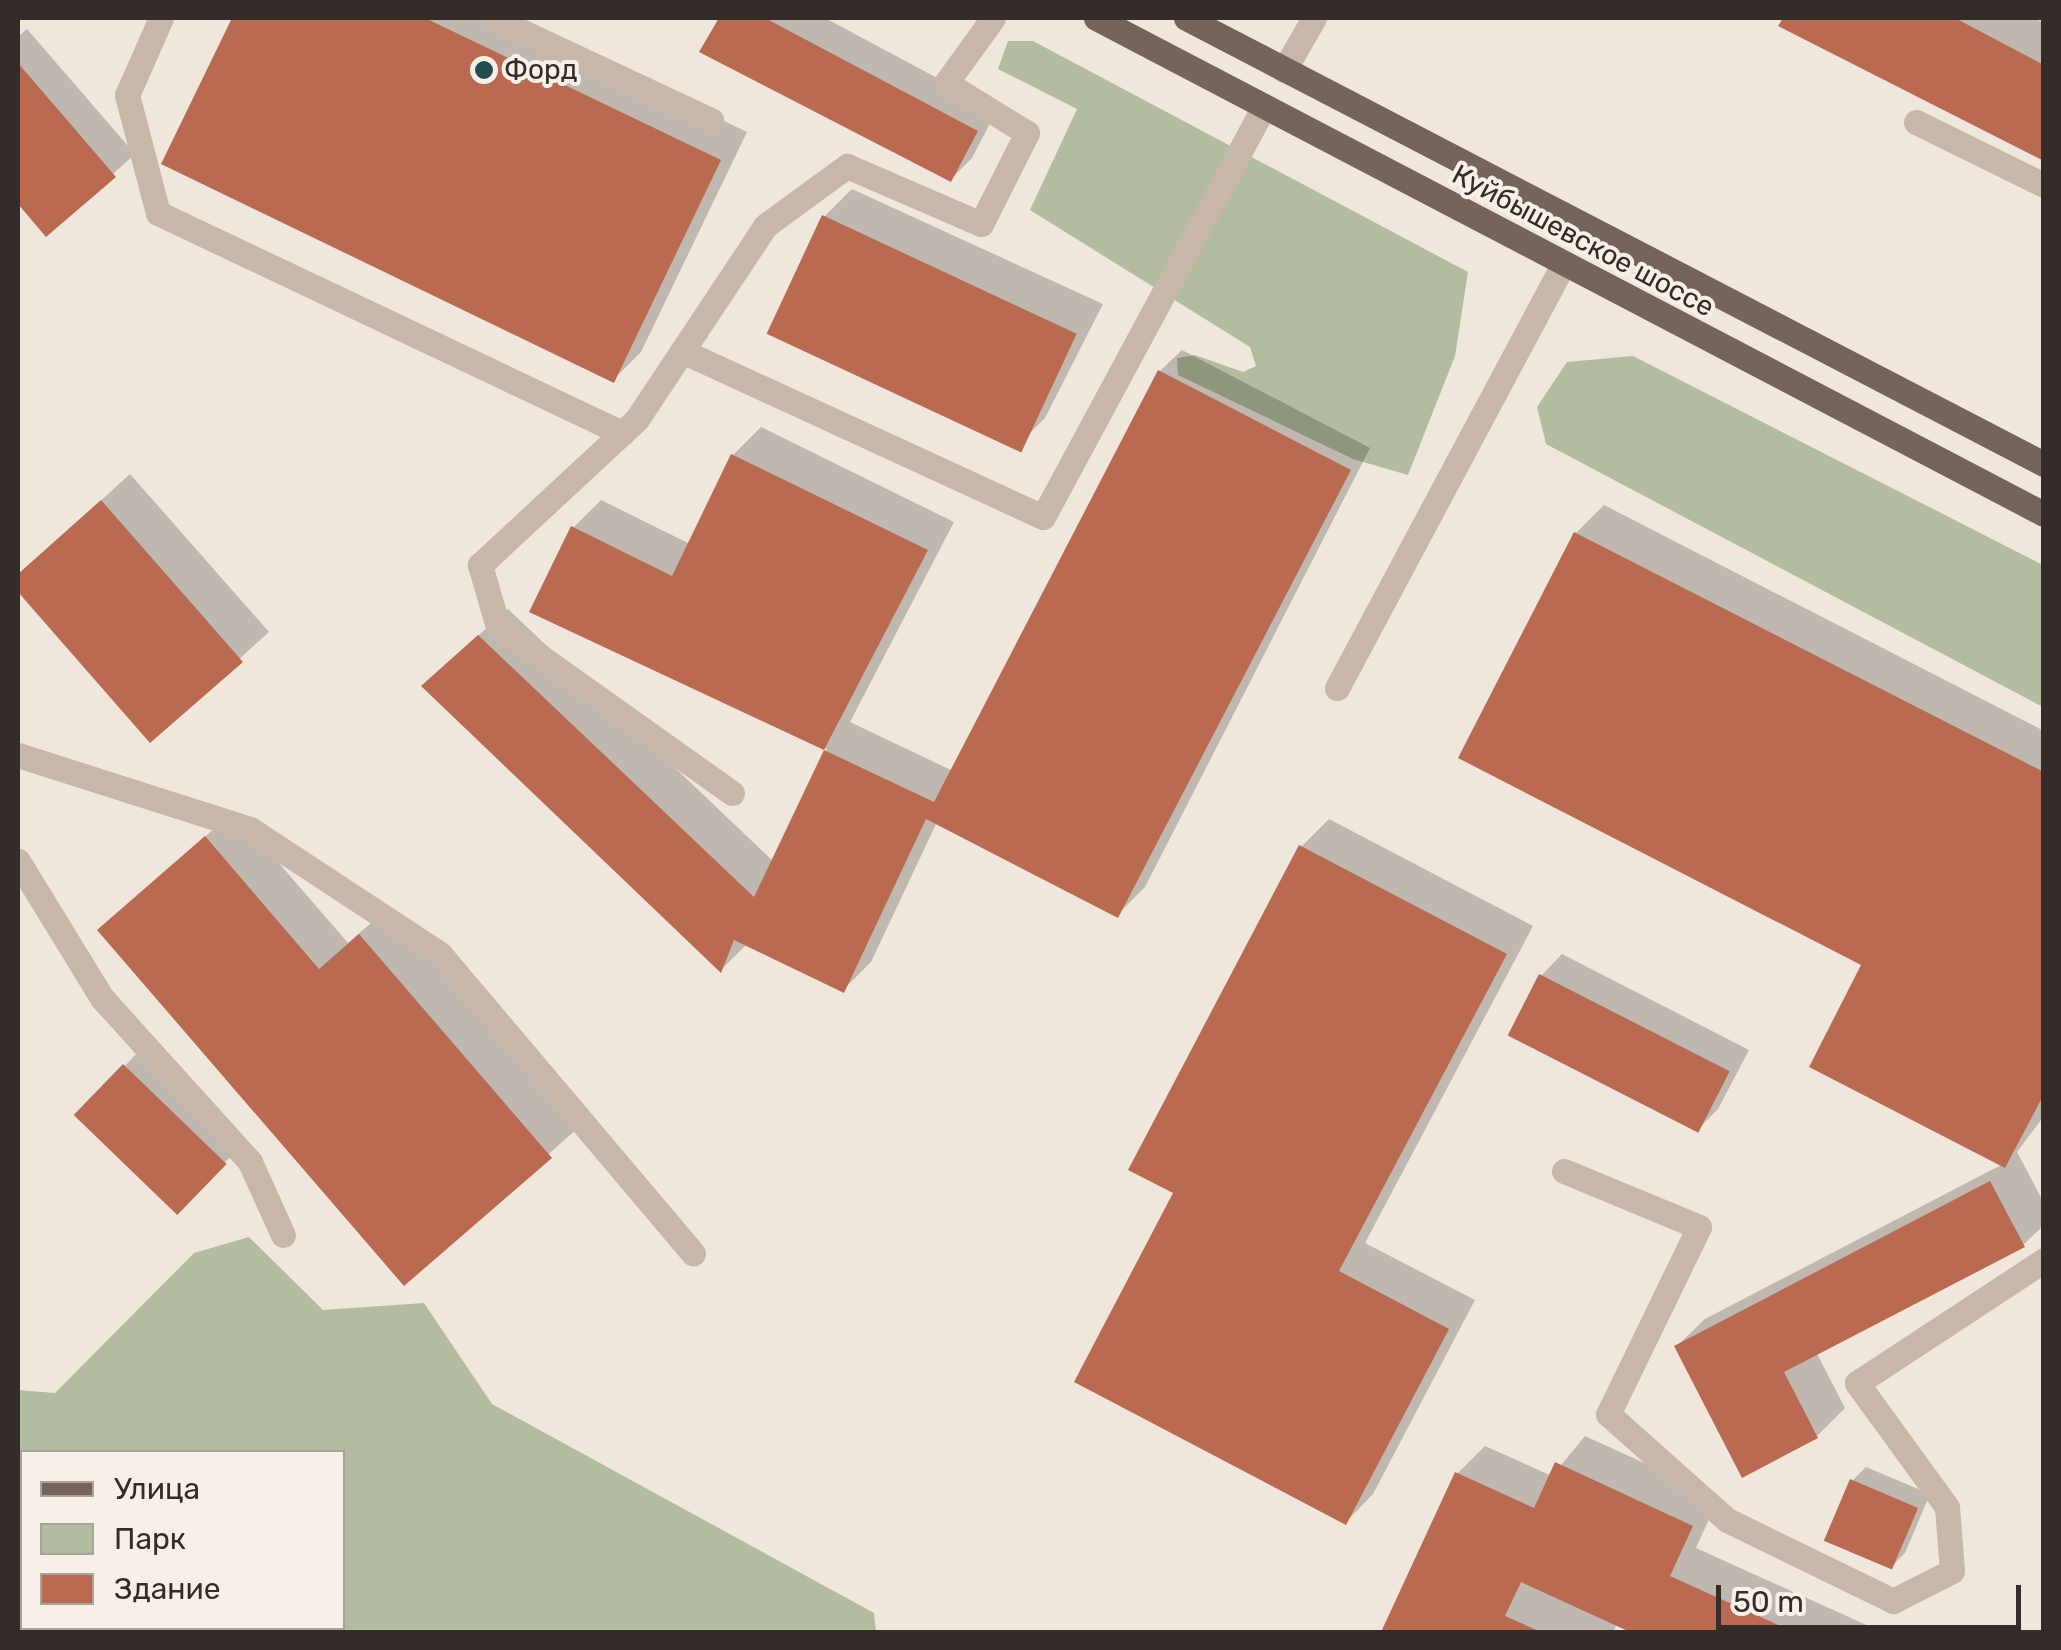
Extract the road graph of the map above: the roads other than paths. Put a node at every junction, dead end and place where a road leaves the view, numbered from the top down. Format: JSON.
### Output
{"nodes":[{"id":1,"x":161,"y":18,"type":"edge"},
{"id":2,"x":494,"y":18,"type":"edge"},
{"id":3,"x":992,"y":18,"type":"edge"},
{"id":4,"x":1096,"y":18,"type":"edge"},
{"id":5,"x":1186,"y":18,"type":"edge"},
{"id":6,"x":1314,"y":18,"type":"edge"},
{"id":7,"x":1284,"y":70,"type":"junction"},
{"id":8,"x":1263,"y":108,"type":"junction"},
{"id":9,"x":711,"y":120,"type":"dead end"},
{"id":10,"x":1916,"y":122,"type":"dead end"},
{"id":11,"x":2044,"y":186,"type":"edge"},
{"id":12,"x":1563,"y":264,"type":"junction"},
{"id":13,"x":682,"y":351,"type":"junction"},
{"id":14,"x":622,"y":433,"type":"junction"},
{"id":15,"x":2044,"y":464,"type":"edge"},
{"id":16,"x":2044,"y":514,"type":"edge"},
{"id":17,"x":1337,"y":688,"type":"dead end"},
{"id":18,"x":18,"y":755,"type":"edge"},
{"id":19,"x":732,"y":792,"type":"dead end"},
{"id":20,"x":18,"y":861,"type":"edge"},
{"id":21,"x":1564,"y":1171,"type":"dead end"},
{"id":22,"x":283,"y":1235,"type":"dead end"},
{"id":23,"x":693,"y":1253,"type":"dead end"},
{"id":24,"x":2044,"y":1260,"type":"edge"}],
"edges":[{"from":1,"to":14,"type":"lane"},
{"from":2,"to":9,"type":"lane"},
{"from":3,"to":13,"type":"lane"},
{"from":4,"to":8,"type":"main road","name":"Куйбышевское шоссе"},
{"from":5,"to":7,"type":"main road","name":"Куйбышевское шоссе"},
{"from":6,"to":7,"type":"lane"},
{"from":7,"to":15,"type":"main road","name":"Куйбышевское шоссе"},
{"from":8,"to":12,"type":"main road","name":"Куйбышевское шоссе"},
{"from":8,"to":13,"type":"lane"},
{"from":10,"to":11,"type":"lane"},
{"from":12,"to":16,"type":"main road","name":"Куйбышевское шоссе"},
{"from":12,"to":17,"type":"lane"},
{"from":13,"to":14,"type":"lane"},
{"from":14,"to":19,"type":"lane"},
{"from":18,"to":23,"type":"lane"},
{"from":20,"to":22,"type":"lane"},
{"from":21,"to":24,"type":"lane"}]}
